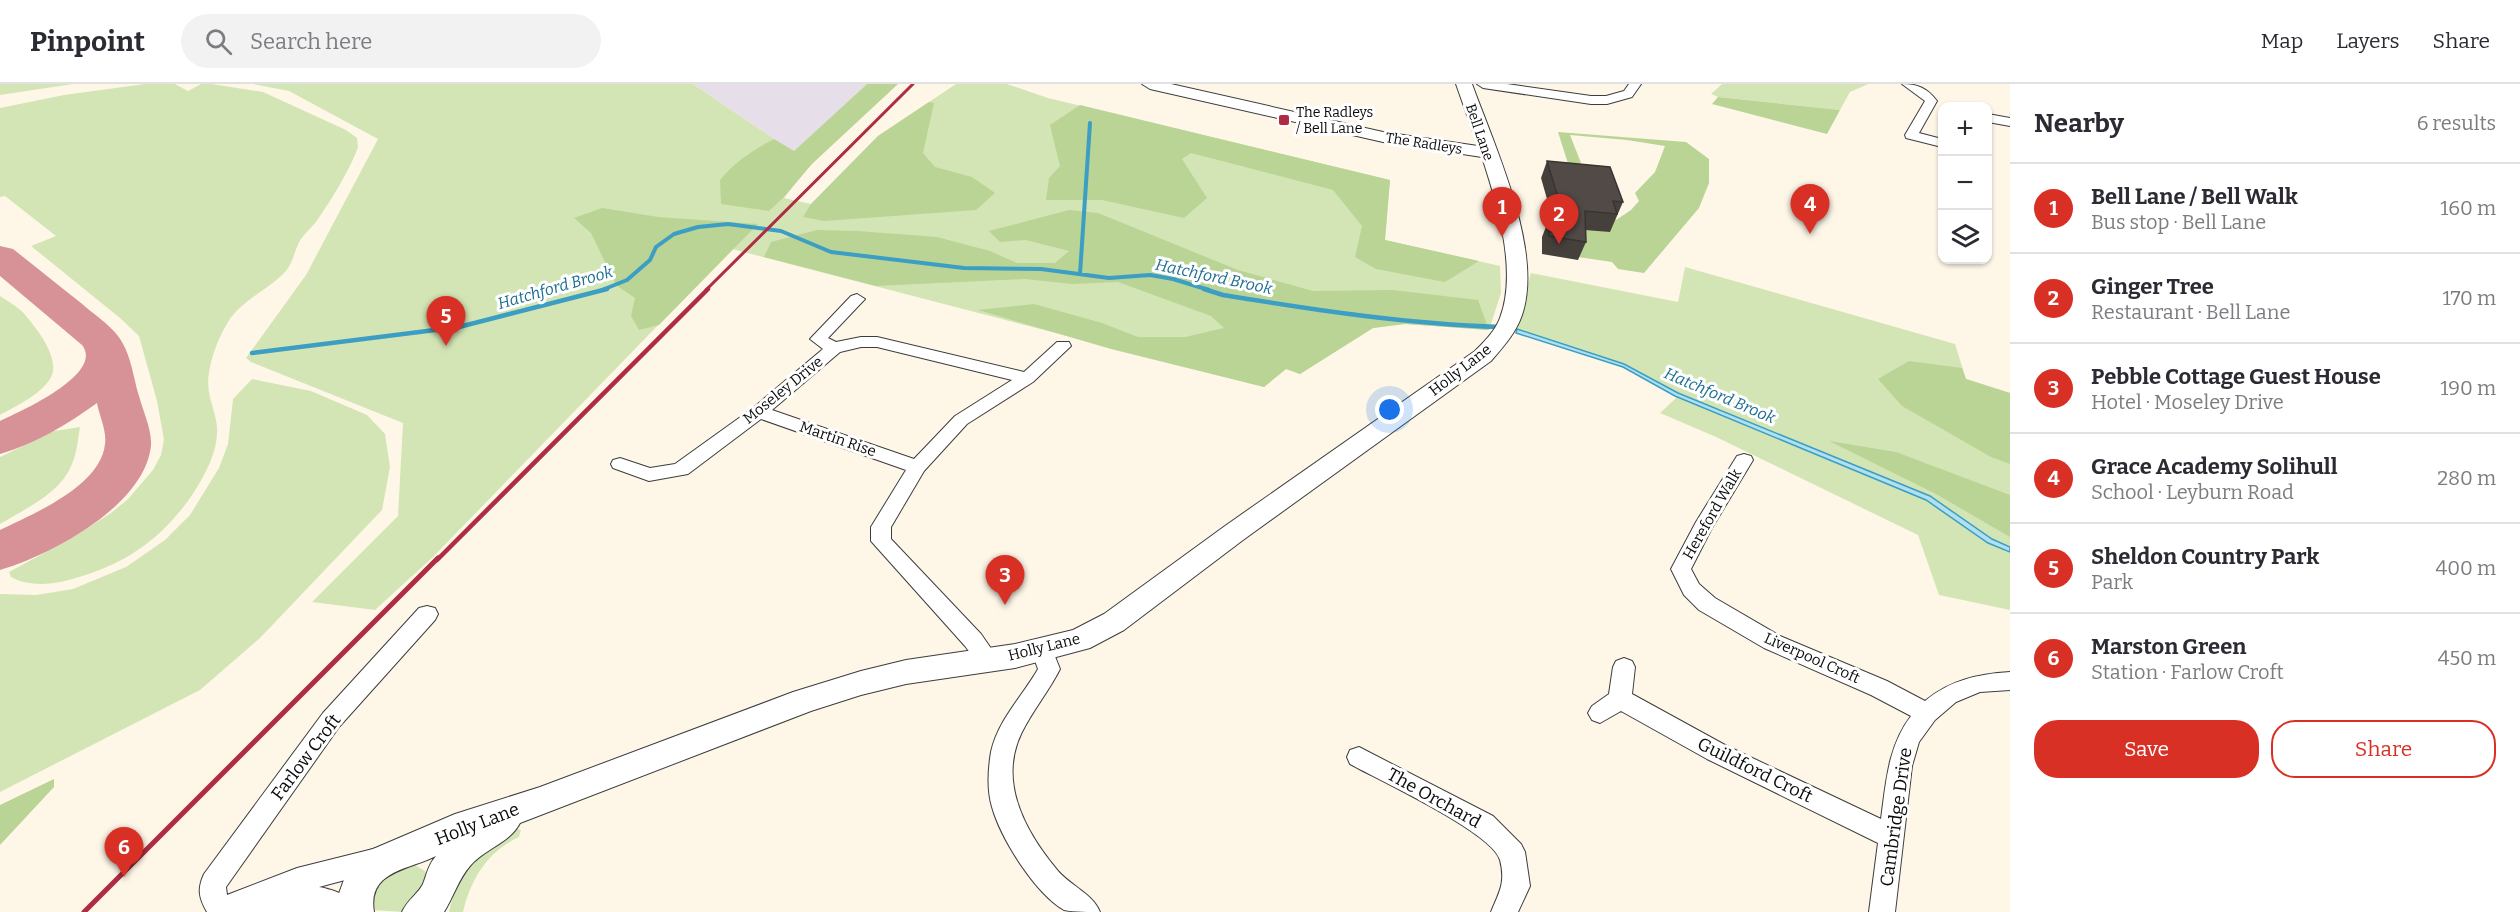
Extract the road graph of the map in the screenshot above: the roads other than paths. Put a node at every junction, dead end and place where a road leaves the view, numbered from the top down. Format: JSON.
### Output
{"nodes":[{"id":1,"x":1150,"y":84,"type":"edge"},
{"id":2,"x":1464,"y":84,"type":"edge"},
{"id":3,"x":1483,"y":84,"type":"edge"},
{"id":4,"x":1635,"y":84,"type":"edge"},
{"id":5,"x":1908,"y":84,"type":"edge"},
{"id":6,"x":1936,"y":106,"type":"edge"},
{"id":7,"x":1992,"y":119,"type":"edge"},
{"id":8,"x":2010,"y":122,"type":"edge"},
{"id":9,"x":1938,"y":142,"type":"edge"},
{"id":10,"x":1487,"y":153,"type":"junction"},
{"id":11,"x":857,"y":299,"type":"dead end"},
{"id":12,"x":1507,"y":325,"type":"joint"},
{"id":13,"x":1063,"y":346,"type":"dead end"},
{"id":14,"x":834,"y":348,"type":"junction"},
{"id":15,"x":1028,"y":378,"type":"junction"},
{"id":16,"x":759,"y":412,"type":"junction"},
{"id":17,"x":1744,"y":459,"type":"dead end"},
{"id":18,"x":620,"y":464,"type":"dead end"},
{"id":19,"x":917,"y":467,"type":"junction"},
{"id":20,"x":1681,"y":569,"type":"joint"},
{"id":21,"x":427,"y":614,"type":"dead end"},
{"id":22,"x":1042,"y":650,"type":"junction"},
{"id":23,"x":988,"y":660,"type":"junction"},
{"id":24,"x":1624,"y":667,"type":"dead end"},
{"id":25,"x":2010,"y":681,"type":"edge"},
{"id":26,"x":1620,"y":699,"type":"junction"},
{"id":27,"x":1600,"y":713,"type":"dead end"},
{"id":28,"x":1927,"y":713,"type":"junction"},
{"id":29,"x":1359,"y":757,"type":"dead end"},
{"id":30,"x":541,"y":801,"type":"junction"},
{"id":31,"x":1892,"y":837,"type":"junction"},
{"id":32,"x":400,"y":854,"type":"junction"},
{"id":33,"x":435,"y":897,"type":"edge"},
{"id":34,"x":221,"y":912,"type":"edge"},
{"id":35,"x":261,"y":912,"type":"edge"},
{"id":36,"x":347,"y":912,"type":"edge"},
{"id":37,"x":356,"y":912,"type":"edge"},
{"id":38,"x":1087,"y":912,"type":"edge"},
{"id":39,"x":1504,"y":912,"type":"edge"},
{"id":40,"x":1882,"y":912,"type":"edge"}],
"edges":[{"from":1,"to":10,"type":"street","name":"The Radleys"},
{"from":2,"to":10,"type":"street","name":"Bell Lane"},
{"from":3,"to":4,"type":"street"},
{"from":5,"to":6,"type":"street"},
{"from":6,"to":9,"type":"street"},
{"from":7,"to":8,"type":"street"},
{"from":10,"to":12,"type":"street","name":"Bell Lane"},
{"from":11,"to":14,"type":"street"},
{"from":12,"to":22,"type":"street","name":"Holly Lane"},
{"from":13,"to":15,"type":"street"},
{"from":14,"to":15,"type":"street","name":"Moseley Drive"},
{"from":14,"to":16,"type":"street","name":"Moseley Drive"},
{"from":15,"to":19,"type":"street"},
{"from":16,"to":18,"type":"street","name":"Moseley Drive"},
{"from":16,"to":19,"type":"street","name":"Martin Rise"},
{"from":17,"to":20,"type":"street","name":"Hereford Walk"},
{"from":19,"to":23,"type":"street"},
{"from":20,"to":28,"type":"street","name":"Liverpool Croft"},
{"from":21,"to":34,"type":"street","name":"Farlow Croft"},
{"from":22,"to":23,"type":"street","name":"Holly Lane"},
{"from":22,"to":38,"type":"street"},
{"from":23,"to":30,"type":"street","name":"Holly Lane"},
{"from":24,"to":26,"type":"street"},
{"from":25,"to":28,"type":"street","name":"Cambridge Drive"},
{"from":26,"to":27,"type":"street"},
{"from":26,"to":31,"type":"street","name":"Guildford Croft"},
{"from":28,"to":31,"type":"street","name":"Cambridge Drive"},
{"from":29,"to":39,"type":"street","name":"The Orchard"},
{"from":30,"to":32,"type":"street","name":"Holly Lane"},
{"from":30,"to":33,"type":"street","name":"Holly Lane"},
{"from":31,"to":40,"type":"street","name":"Cambridge Drive"},
{"from":32,"to":33,"type":"street","name":"Holly Lane"},
{"from":32,"to":34,"type":"street"},
{"from":32,"to":37,"type":"street","name":"Holly Lane"},
{"from":35,"to":36,"type":"street"}]}
